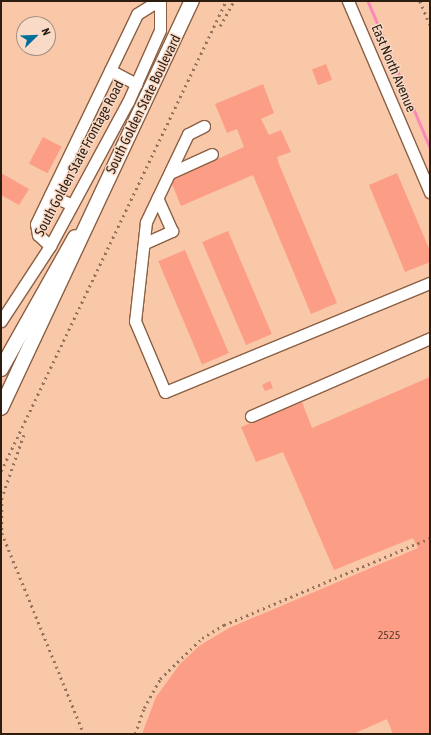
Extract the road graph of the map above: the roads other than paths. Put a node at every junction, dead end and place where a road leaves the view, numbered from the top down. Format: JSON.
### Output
{"nodes":[{"id":1,"x":159,"y":1,"type":"edge"},
{"id":2,"x":192,"y":1,"type":"edge"},
{"id":3,"x":348,"y":1,"type":"edge"},
{"id":4,"x":110,"y":70,"type":"junction"},
{"id":5,"x":136,"y":84,"type":"junction"},
{"id":6,"x":204,"y":126,"type":"dead end"},
{"id":7,"x":212,"y":154,"type":"dead end"},
{"id":8,"x":170,"y":173,"type":"junction"},
{"id":9,"x":430,"y":192,"type":"edge"},
{"id":10,"x":50,"y":195,"type":"junction"},
{"id":11,"x":157,"y":198,"type":"junction"},
{"id":12,"x":72,"y":205,"type":"junction"},
{"id":13,"x":93,"y":208,"type":"junction"},
{"id":14,"x":145,"y":243,"type":"junction"},
{"id":15,"x":50,"y":246,"type":"junction"},
{"id":16,"x":430,"y":283,"type":"edge"},
{"id":17,"x":1,"y":321,"type":"edge"},
{"id":18,"x":430,"y":338,"type":"edge"},
{"id":19,"x":1,"y":369,"type":"edge"},
{"id":20,"x":1,"y":408,"type":"edge"},
{"id":21,"x":252,"y":416,"type":"dead end"}],
"edges":[{"from":1,"to":4,"type":"street"},
{"from":1,"to":5,"type":"street","name":"South Golden State Frontage Road"},
{"from":2,"to":13,"type":"main road","name":"South Golden State Boulevard"},
{"from":3,"to":9,"type":"street","name":"East North Avenue"},
{"from":4,"to":5,"type":"street"},
{"from":4,"to":10,"type":"street"},
{"from":5,"to":12,"type":"street","name":"South Golden State Frontage Road"},
{"from":6,"to":8,"type":"street"},
{"from":7,"to":8,"type":"street"},
{"from":8,"to":11,"type":"street"},
{"from":10,"to":12,"type":"street"},
{"from":10,"to":15,"type":"street"},
{"from":11,"to":14,"type":"street"},
{"from":11,"to":14,"type":"street"},
{"from":12,"to":15,"type":"street","name":"South Golden State Frontage Road"},
{"from":13,"to":19,"type":"main road","name":"South Golden State Boulevard"},
{"from":13,"to":20,"type":"main road","name":"South Golden State Boulevard"},
{"from":14,"to":16,"type":"street"},
{"from":15,"to":17,"type":"street","name":"South Golden State Frontage Road"},
{"from":18,"to":21,"type":"street"}]}
